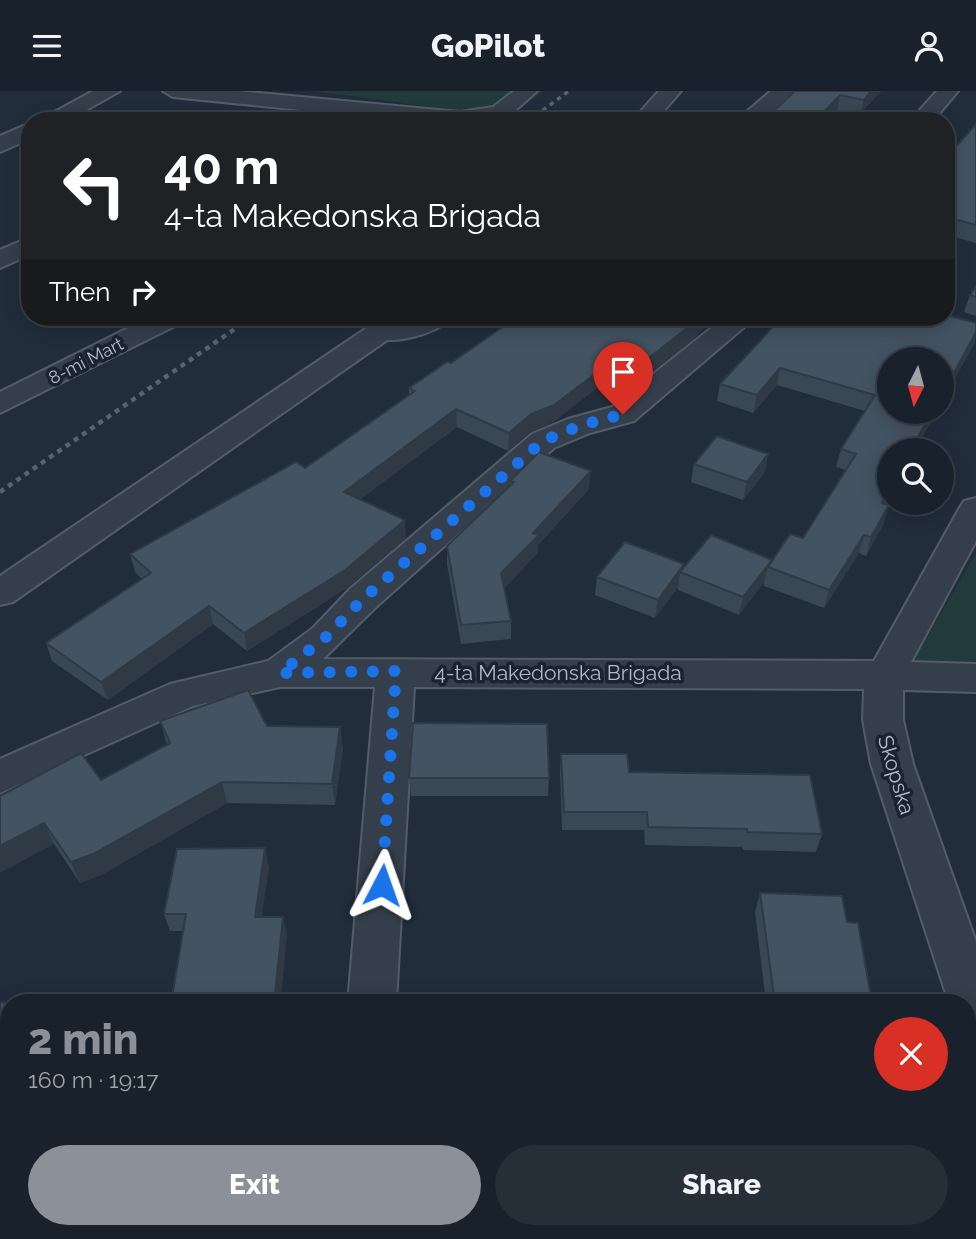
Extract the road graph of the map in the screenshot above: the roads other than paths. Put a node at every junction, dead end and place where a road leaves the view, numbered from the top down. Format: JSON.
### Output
{"nodes":[{"id":1,"x":110,"y":91,"type":"edge"},
{"id":2,"x":173,"y":91,"type":"edge"},
{"id":3,"x":527,"y":91,"type":"edge"},
{"id":4,"x":671,"y":91,"type":"edge"},
{"id":5,"x":784,"y":91,"type":"edge"},
{"id":6,"x":948,"y":91,"type":"edge"},
{"id":7,"x":67,"y":112,"type":"edge"},
{"id":8,"x":388,"y":112,"type":"edge"},
{"id":9,"x":500,"y":112,"type":"edge"},
{"id":10,"x":651,"y":112,"type":"edge"},
{"id":11,"x":758,"y":112,"type":"edge"},
{"id":12,"x":929,"y":112,"type":"edge"},
{"id":13,"x":21,"y":134,"type":"edge"},
{"id":14,"x":0,"y":145,"type":"edge"},
{"id":15,"x":21,"y":250,"type":"edge"},
{"id":16,"x":0,"y":260,"type":"edge"},
{"id":17,"x":153,"y":326,"type":"edge"},
{"id":18,"x":388,"y":326,"type":"edge"},
{"id":19,"x":392,"y":326,"type":"edge"},
{"id":20,"x":413,"y":326,"type":"edge"},
{"id":21,"x":732,"y":326,"type":"edge"},
{"id":22,"x":0,"y":404,"type":"edge"},
{"id":23,"x":976,"y":509,"type":"edge"},
{"id":24,"x":0,"y":593,"type":"edge"},
{"id":25,"x":396,"y":671,"type":"junction"},
{"id":26,"x":280,"y":673,"type":"junction"},
{"id":27,"x":885,"y":675,"type":"junction"},
{"id":28,"x":976,"y":678,"type":"edge"},
{"id":29,"x":0,"y":777,"type":"edge"},
{"id":30,"x":373,"y":994,"type":"edge"},
{"id":31,"x":970,"y":994,"type":"edge"}],
"edges":[{"from":1,"to":7,"type":"street"},
{"from":2,"to":8,"type":"street"},
{"from":3,"to":9,"type":"street"},
{"from":4,"to":10,"type":"street"},
{"from":5,"to":11,"type":"street"},
{"from":6,"to":12,"type":"street"},
{"from":13,"to":14,"type":"street"},
{"from":15,"to":16,"type":"street"},
{"from":17,"to":22,"type":"street","name":"8-mi Mart"},
{"from":18,"to":24,"type":"street"},
{"from":19,"to":20,"type":"street"},
{"from":21,"to":26,"type":"street"},
{"from":23,"to":27,"type":"street","name":"Skopska"},
{"from":25,"to":26,"type":"street","name":"4-ta Makedonska Brigada"},
{"from":25,"to":27,"type":"street","name":"4-ta Makedonska Brigada"},
{"from":25,"to":30,"type":"street"},
{"from":26,"to":29,"type":"street","name":"4-ta Makedonska Brigada"},
{"from":27,"to":28,"type":"street","name":"4-ta Makedonska Brigada"},
{"from":27,"to":31,"type":"street","name":"Skopska"}]}
